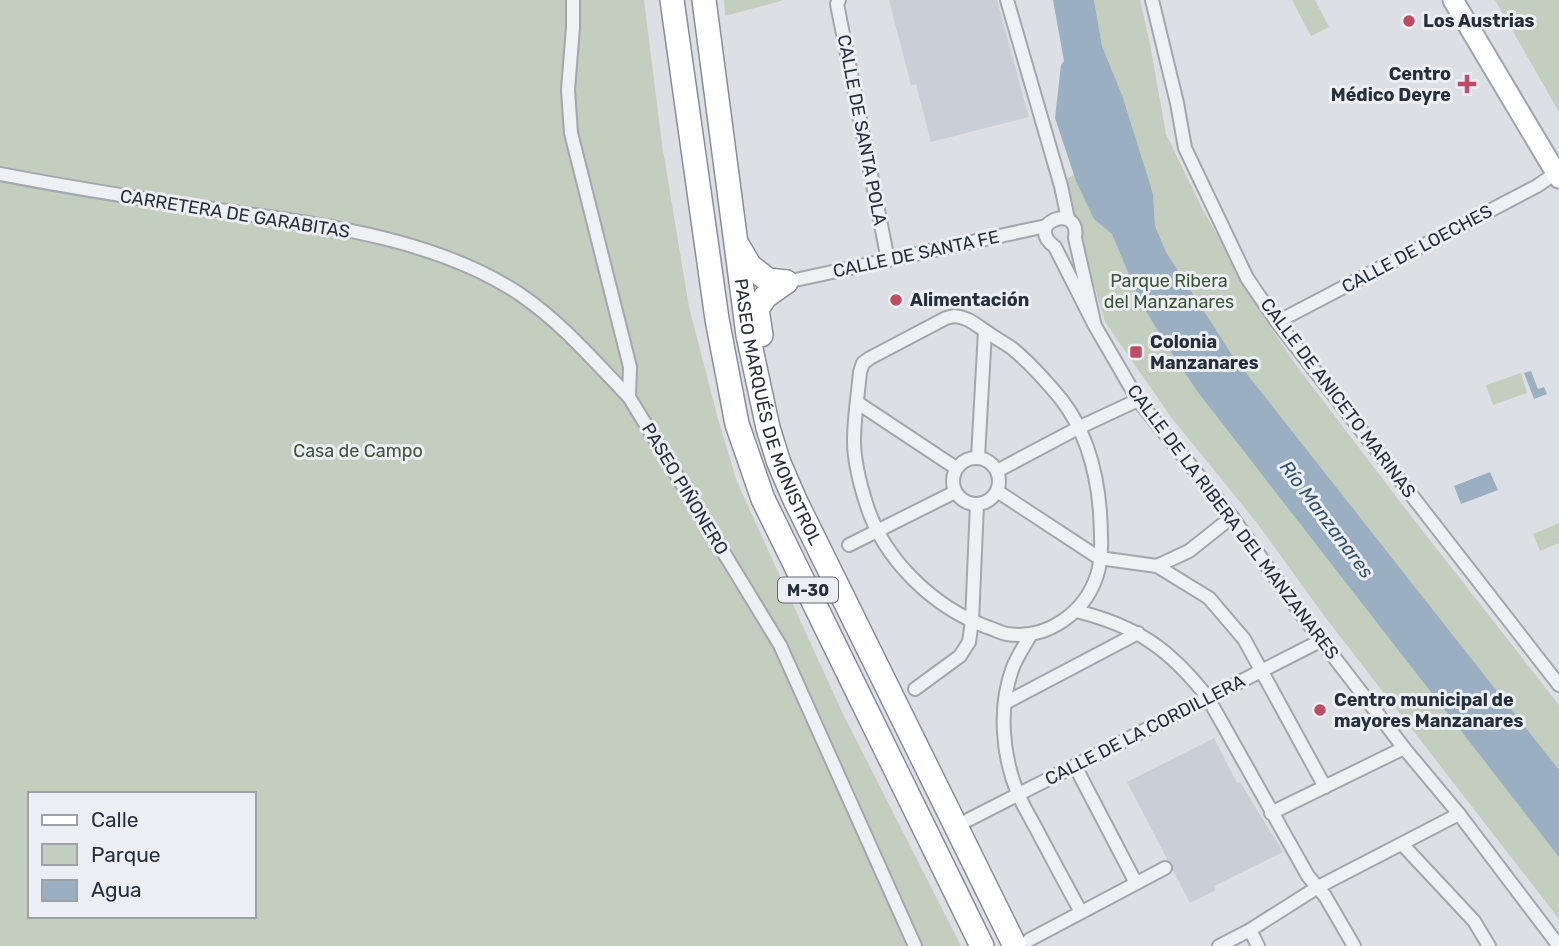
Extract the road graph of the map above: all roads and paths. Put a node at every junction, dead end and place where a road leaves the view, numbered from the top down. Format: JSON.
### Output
{"nodes":[{"id":1,"x":573,"y":0,"type":"edge"},
{"id":2,"x":665,"y":0,"type":"edge"},
{"id":3,"x":672,"y":0,"type":"edge"},
{"id":4,"x":704,"y":0,"type":"edge"},
{"id":5,"x":839,"y":0,"type":"edge"},
{"id":6,"x":1007,"y":0,"type":"edge"},
{"id":7,"x":1152,"y":0,"type":"edge"},
{"id":8,"x":1453,"y":0,"type":"edge"},
{"id":9,"x":683,"y":75,"type":"junction"},
{"id":10,"x":0,"y":174,"type":"edge"},
{"id":11,"x":1558,"y":176,"type":"edge"},
{"id":12,"x":1068,"y":219,"type":"junction"},
{"id":13,"x":1046,"y":226,"type":"junction"},
{"id":14,"x":1075,"y":238,"type":"junction"},
{"id":15,"x":736,"y":243,"type":"junction"},
{"id":16,"x":1055,"y":247,"type":"junction"},
{"id":17,"x":888,"y":260,"type":"junction"},
{"id":18,"x":786,"y":282,"type":"junction"},
{"id":19,"x":1277,"y":322,"type":"junction"},
{"id":20,"x":1095,"y":326,"type":"junction"},
{"id":21,"x":985,"y":331,"type":"junction"},
{"id":22,"x":629,"y":397,"type":"junction"},
{"id":23,"x":1138,"y":400,"type":"junction"},
{"id":24,"x":858,"y":403,"type":"junction"},
{"id":25,"x":768,"y":428,"type":"junction"},
{"id":26,"x":1078,"y":428,"type":"junction"},
{"id":27,"x":978,"y":457,"type":"junction"},
{"id":28,"x":956,"y":468,"type":"junction"},
{"id":29,"x":997,"y":471,"type":"junction"},
{"id":30,"x":997,"y":491,"type":"junction"},
{"id":31,"x":955,"y":492,"type":"junction"},
{"id":32,"x":977,"y":504,"type":"junction"},
{"id":33,"x":1232,"y":517,"type":"junction"},
{"id":34,"x":877,"y":531,"type":"junction"},
{"id":35,"x":849,"y":545,"type":"dead end"},
{"id":36,"x":1099,"y":558,"type":"junction"},
{"id":37,"x":1157,"y":566,"type":"junction"},
{"id":38,"x":1076,"y":611,"type":"junction"},
{"id":39,"x":972,"y":621,"type":"junction"},
{"id":40,"x":1138,"y":633,"type":"junction"},
{"id":41,"x":1031,"y":634,"type":"junction"},
{"id":42,"x":1322,"y":640,"type":"junction"},
{"id":43,"x":1262,"y":671,"type":"junction"},
{"id":44,"x":1559,"y":685,"type":"edge"},
{"id":45,"x":915,"y":689,"type":"dead end"},
{"id":46,"x":1208,"y":698,"type":"junction"},
{"id":47,"x":1005,"y":703,"type":"junction"},
{"id":48,"x":1404,"y":748,"type":"junction"},
{"id":49,"x":1075,"y":766,"type":"junction"},
{"id":50,"x":1325,"y":786,"type":"junction"},
{"id":51,"x":1018,"y":795,"type":"junction"},
{"id":52,"x":1271,"y":813,"type":"junction"},
{"id":53,"x":1459,"y":814,"type":"junction"},
{"id":54,"x":968,"y":820,"type":"dead end"},
{"id":55,"x":1402,"y":844,"type":"junction"},
{"id":56,"x":1165,"y":868,"type":"dead end"},
{"id":57,"x":1136,"y":883,"type":"junction"},
{"id":58,"x":1318,"y":887,"type":"junction"},
{"id":59,"x":1081,"y":912,"type":"junction"},
{"id":60,"x":1250,"y":930,"type":"junction"},
{"id":61,"x":1022,"y":943,"type":"edge"},
{"id":62,"x":915,"y":946,"type":"edge"},
{"id":63,"x":982,"y":946,"type":"edge"},
{"id":64,"x":1219,"y":946,"type":"edge"},
{"id":65,"x":1258,"y":946,"type":"edge"},
{"id":66,"x":1354,"y":946,"type":"edge"},
{"id":67,"x":1489,"y":946,"type":"edge"},
{"id":68,"x":1559,"y":946,"type":"edge"}],
"edges":[{"from":1,"to":22,"type":"street"},
{"from":2,"to":9,"type":"highway"},
{"from":3,"to":9,"type":"highway","number":"M-30"},
{"from":4,"to":15,"type":"highway","name":"PASEO MARQUÉS DE MONISTROL","number":"M-30"},
{"from":5,"to":17,"type":"street","name":"CALLE DE SANTA POLA"},
{"from":6,"to":12,"type":"street"},
{"from":7,"to":19,"type":"street","name":"CALLE DE ANICETO MARINAS"},
{"from":8,"to":11,"type":"main road"},
{"from":9,"to":63,"type":"highway","name":"PASEO MARQUÉS DE MONISTROL","number":"M-30"},
{"from":10,"to":22,"type":"street","name":"CARRETERA DE GARABITAS"},
{"from":11,"to":19,"type":"street","name":"CALLE DE LOECHES"},
{"from":12,"to":13,"type":"street"},
{"from":12,"to":14,"type":"street"},
{"from":13,"to":16,"type":"street"},
{"from":13,"to":17,"type":"street","name":"CALLE DE SANTA FE"},
{"from":14,"to":16,"type":"street"},
{"from":14,"to":20,"type":"street","name":"CALLE DE LA RIBERA DEL MANZANARES"},
{"from":15,"to":18,"type":"highway"},
{"from":15,"to":25,"type":"highway","name":"PASEO MARQUÉS DE MONISTROL","number":"M-30"},
{"from":16,"to":20,"type":"street","name":"CALLE DE LA RIBERA DEL MANZANARES"},
{"from":17,"to":18,"type":"street","name":"CALLE DE SANTA FE"},
{"from":18,"to":25,"type":"highway"},
{"from":19,"to":44,"type":"street","name":"CALLE DE ANICETO MARINAS"},
{"from":20,"to":23,"type":"street","name":"CALLE DE LA RIBERA DEL MANZANARES"},
{"from":21,"to":24,"type":"street"},
{"from":21,"to":26,"type":"street"},
{"from":21,"to":27,"type":"street"},
{"from":22,"to":62,"type":"street","name":"PASEO PIÑONERO"},
{"from":23,"to":26,"type":"street"},
{"from":23,"to":33,"type":"street","name":"CALLE DE LA RIBERA DEL MANZANARES"},
{"from":24,"to":28,"type":"street"},
{"from":24,"to":34,"type":"street"},
{"from":25,"to":61,"type":"highway","name":"PASEO MARQUÉS DE MONISTROL","number":"M-30"},
{"from":26,"to":29,"type":"street"},
{"from":26,"to":36,"type":"street"},
{"from":27,"to":28,"type":"street"},
{"from":27,"to":29,"type":"street"},
{"from":28,"to":31,"type":"street"},
{"from":29,"to":30,"type":"street"},
{"from":30,"to":32,"type":"street"},
{"from":30,"to":36,"type":"street"},
{"from":31,"to":32,"type":"street"},
{"from":31,"to":34,"type":"street"},
{"from":32,"to":39,"type":"street"},
{"from":33,"to":37,"type":"street"},
{"from":33,"to":42,"type":"street","name":"CALLE DE LA RIBERA DEL MANZANARES"},
{"from":34,"to":35,"type":"street"},
{"from":34,"to":39,"type":"street"},
{"from":36,"to":37,"type":"street"},
{"from":36,"to":38,"type":"street"},
{"from":37,"to":43,"type":"street"},
{"from":38,"to":40,"type":"street"},
{"from":38,"to":41,"type":"street"},
{"from":39,"to":41,"type":"street"},
{"from":39,"to":45,"type":"street"},
{"from":40,"to":46,"type":"street"},
{"from":40,"to":47,"type":"street"},
{"from":41,"to":47,"type":"street"},
{"from":42,"to":43,"type":"street","name":"CALLE DE LA CORDILLERA"},
{"from":42,"to":48,"type":"street","name":"CALLE DE LA RIBERA DEL MANZANARES"},
{"from":43,"to":46,"type":"street","name":"CALLE DE LA CORDILLERA"},
{"from":43,"to":50,"type":"street"},
{"from":46,"to":49,"type":"street","name":"CALLE DE LA CORDILLERA"},
{"from":46,"to":52,"type":"street"},
{"from":47,"to":51,"type":"street"},
{"from":48,"to":50,"type":"street"},
{"from":48,"to":53,"type":"street","name":"CALLE DE LA RIBERA DEL MANZANARES"},
{"from":49,"to":51,"type":"street","name":"CALLE DE LA CORDILLERA"},
{"from":49,"to":57,"type":"street"},
{"from":50,"to":52,"type":"street"},
{"from":51,"to":54,"type":"street","name":"CALLE DE LA CORDILLERA"},
{"from":51,"to":59,"type":"street"},
{"from":52,"to":58,"type":"street"},
{"from":53,"to":55,"type":"street"},
{"from":53,"to":68,"type":"street","name":"CALLE DE LA RIBERA DEL MANZANARES"},
{"from":55,"to":58,"type":"street"},
{"from":55,"to":67,"type":"street"},
{"from":56,"to":57,"type":"street"},
{"from":57,"to":59,"type":"street"},
{"from":58,"to":60,"type":"street"},
{"from":58,"to":66,"type":"street"},
{"from":59,"to":61,"type":"street"},
{"from":60,"to":64,"type":"street"},
{"from":60,"to":65,"type":"street"}]}
